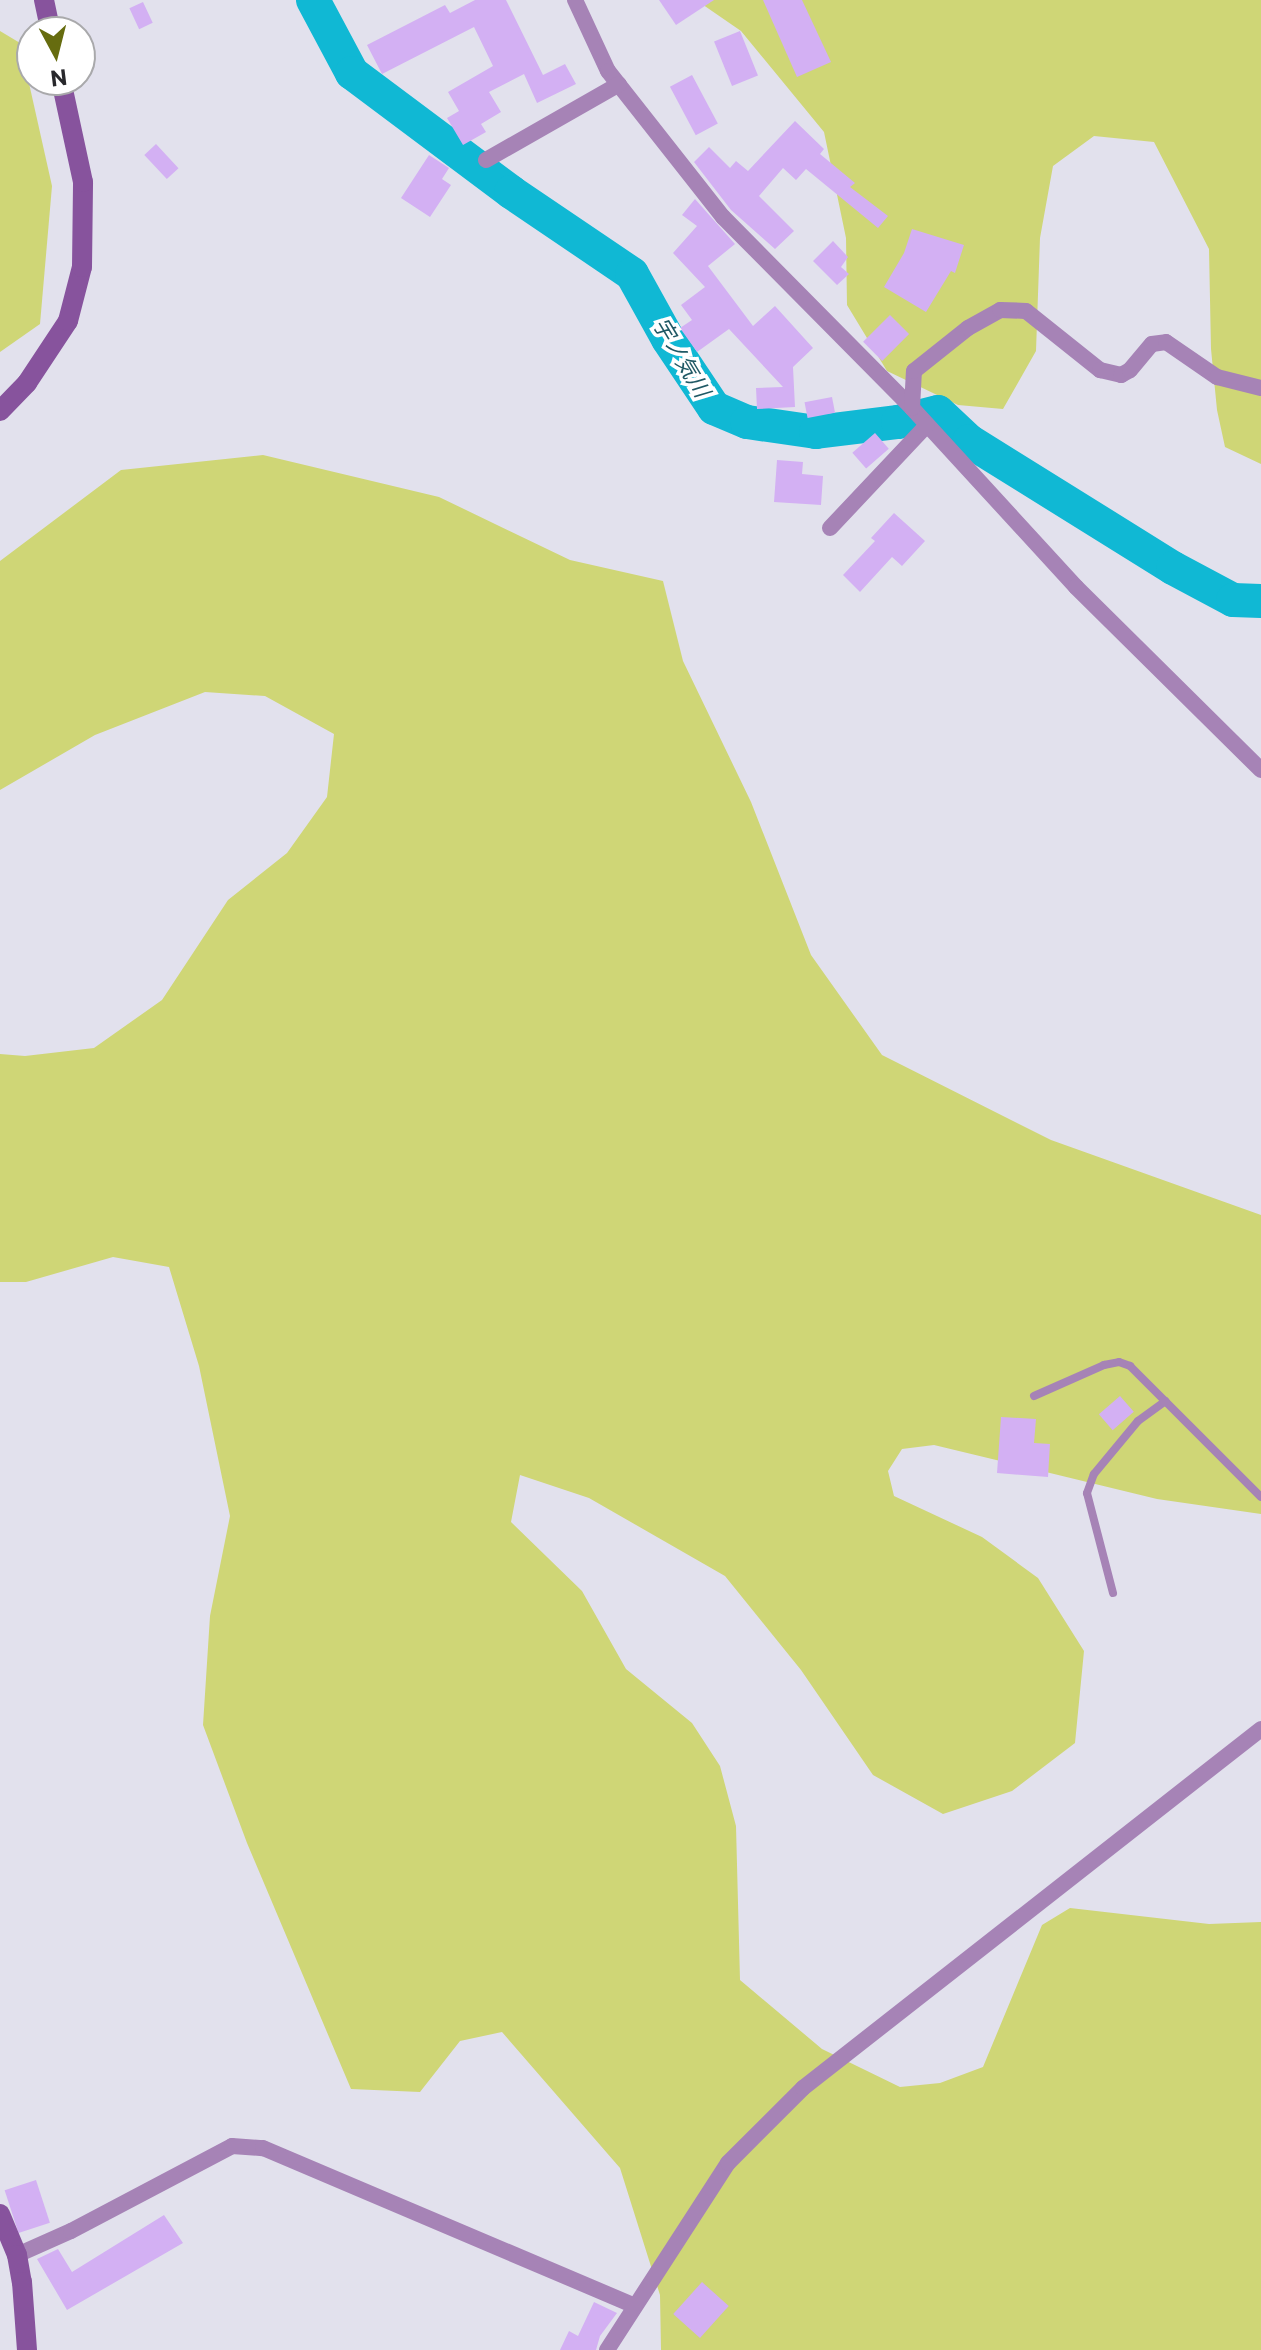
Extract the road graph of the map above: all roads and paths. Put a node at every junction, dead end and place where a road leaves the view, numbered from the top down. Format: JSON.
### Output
{"nodes":[{"id":1,"x":575,"y":0,"type":"edge"},
{"id":2,"x":619,"y":84,"type":"junction"},
{"id":3,"x":64,"y":96,"type":"edge"},
{"id":4,"x":486,"y":160,"type":"dead end"},
{"id":5,"x":1261,"y":388,"type":"edge"},
{"id":6,"x":912,"y":408,"type":"junction"},
{"id":7,"x":0,"y":411,"type":"edge"},
{"id":8,"x":927,"y":425,"type":"junction"},
{"id":9,"x":830,"y":528,"type":"dead end"},
{"id":10,"x":1261,"y":770,"type":"edge"},
{"id":11,"x":1034,"y":1396,"type":"dead end"},
{"id":12,"x":1166,"y":1401,"type":"junction"},
{"id":13,"x":1261,"y":1497,"type":"edge"},
{"id":14,"x":1113,"y":1593,"type":"dead end"},
{"id":15,"x":1261,"y":1729,"type":"edge"},
{"id":16,"x":0,"y":2214,"type":"edge"},
{"id":17,"x":17,"y":2255,"type":"junction"},
{"id":18,"x":633,"y":2305,"type":"junction"},
{"id":19,"x":27,"y":2350,"type":"edge"},
{"id":20,"x":607,"y":2350,"type":"edge"}],
"edges":[{"from":1,"to":2,"type":"street"},
{"from":2,"to":4,"type":"street"},
{"from":2,"to":6,"type":"street"},
{"from":3,"to":7,"type":"main road"},
{"from":5,"to":6,"type":"street"},
{"from":6,"to":8,"type":"street"},
{"from":8,"to":9,"type":"street"},
{"from":8,"to":10,"type":"street"},
{"from":11,"to":12,"type":"lane"},
{"from":12,"to":13,"type":"lane"},
{"from":12,"to":14,"type":"lane"},
{"from":15,"to":18,"type":"street"},
{"from":16,"to":17,"type":"main road"},
{"from":17,"to":18,"type":"street"},
{"from":17,"to":19,"type":"main road"},
{"from":18,"to":20,"type":"street"}]}
